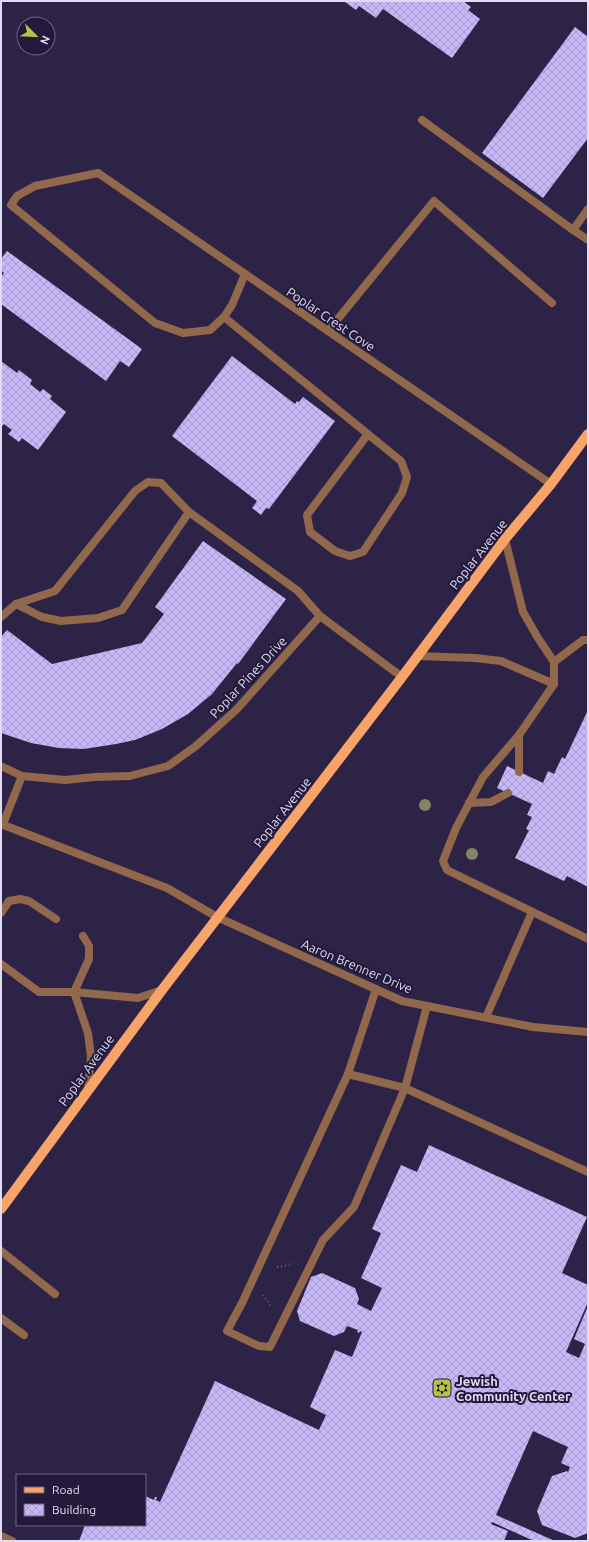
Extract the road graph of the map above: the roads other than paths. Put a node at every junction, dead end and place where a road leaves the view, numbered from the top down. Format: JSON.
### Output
{"nodes":[{"id":1,"x":422,"y":120,"type":"dead end"},
{"id":2,"x":588,"y":209,"type":"edge"},
{"id":3,"x":573,"y":230,"type":"junction"},
{"id":4,"x":588,"y":240,"type":"edge"},
{"id":5,"x":244,"y":274,"type":"junction"},
{"id":6,"x":552,"y":303,"type":"dead end"},
{"id":7,"x":224,"y":316,"type":"junction"},
{"id":8,"x":328,"y":331,"type":"junction"},
{"id":9,"x":368,"y":434,"type":"junction"},
{"id":10,"x":588,"y":434,"type":"edge"},
{"id":11,"x":551,"y":484,"type":"junction"},
{"id":12,"x":189,"y":512,"type":"junction"},
{"id":13,"x":505,"y":539,"type":"junction"},
{"id":14,"x":16,"y":604,"type":"junction"},
{"id":15,"x":320,"y":616,"type":"junction"},
{"id":16,"x":1,"y":617,"type":"edge"},
{"id":17,"x":588,"y":640,"type":"edge"},
{"id":18,"x":417,"y":656,"type":"junction"},
{"id":19,"x":554,"y":662,"type":"junction"},
{"id":20,"x":402,"y":677,"type":"junction"},
{"id":21,"x":554,"y":684,"type":"junction"},
{"id":22,"x":520,"y":735,"type":"junction"},
{"id":23,"x":1,"y":766,"type":"edge"},
{"id":24,"x":520,"y":772,"type":"dead end"},
{"id":25,"x":22,"y":776,"type":"junction"},
{"id":26,"x":508,"y":793,"type":"dead end"},
{"id":27,"x":469,"y":803,"type":"junction"},
{"id":28,"x":2,"y":824,"type":"edge"},
{"id":29,"x":532,"y":912,"type":"junction"},
{"id":30,"x":1,"y":913,"type":"edge"},
{"id":31,"x":218,"y":917,"type":"junction"},
{"id":32,"x":56,"y":919,"type":"dead end"},
{"id":33,"x":83,"y":936,"type":"dead end"},
{"id":34,"x":588,"y":939,"type":"edge"},
{"id":35,"x":1,"y":964,"type":"edge"},
{"id":36,"x":376,"y":989,"type":"junction"},
{"id":37,"x":162,"y":990,"type":"junction"},
{"id":38,"x":74,"y":992,"type":"junction"},
{"id":39,"x":427,"y":1006,"type":"junction"},
{"id":40,"x":486,"y":1018,"type":"junction"},
{"id":41,"x":588,"y":1032,"type":"edge"},
{"id":42,"x":348,"y":1074,"type":"junction"},
{"id":43,"x":405,"y":1088,"type":"junction"},
{"id":44,"x":88,"y":1089,"type":"junction"},
{"id":45,"x":588,"y":1172,"type":"edge"},
{"id":46,"x":1,"y":1209,"type":"edge"},
{"id":47,"x":1,"y":1251,"type":"edge"},
{"id":48,"x":55,"y":1294,"type":"dead end"},
{"id":49,"x":1,"y":1318,"type":"edge"},
{"id":50,"x":24,"y":1335,"type":"dead end"},
{"id":51,"x":1,"y":1536,"type":"edge"},
{"id":52,"x":12,"y":1541,"type":"edge"}],
"edges":[{"from":1,"to":3,"type":"street"},
{"from":2,"to":3,"type":"street"},
{"from":3,"to":4,"type":"street"},
{"from":5,"to":7,"type":"street"},
{"from":5,"to":7,"type":"street","name":"Poplar Crest Cove"},
{"from":5,"to":8,"type":"street","name":"Poplar Crest Cove"},
{"from":6,"to":8,"type":"street"},
{"from":7,"to":9,"type":"street"},
{"from":8,"to":11,"type":"street","name":"Poplar Crest Cove"},
{"from":9,"to":9,"type":"street"},
{"from":10,"to":11,"type":"main road","name":"Poplar Avenue"},
{"from":11,"to":13,"type":"main road","name":"Poplar Avenue"},
{"from":12,"to":14,"type":"street"},
{"from":12,"to":14,"type":"street"},
{"from":12,"to":15,"type":"street"},
{"from":13,"to":18,"type":"main road","name":"Poplar Avenue"},
{"from":13,"to":19,"type":"street"},
{"from":14,"to":16,"type":"street"},
{"from":15,"to":20,"type":"street"},
{"from":15,"to":25,"type":"street","name":"Poplar Pines Drive"},
{"from":17,"to":19,"type":"street"},
{"from":18,"to":20,"type":"main road","name":"Poplar Avenue"},
{"from":18,"to":21,"type":"street"},
{"from":19,"to":21,"type":"street"},
{"from":20,"to":31,"type":"main road","name":"Poplar Avenue"},
{"from":21,"to":22,"type":"street"},
{"from":22,"to":24,"type":"street"},
{"from":22,"to":27,"type":"street"},
{"from":23,"to":25,"type":"street","name":"Poplar Pines Drive"},
{"from":25,"to":28,"type":"street"},
{"from":26,"to":27,"type":"street"},
{"from":27,"to":29,"type":"street"},
{"from":28,"to":31,"type":"street"},
{"from":29,"to":34,"type":"street"},
{"from":29,"to":40,"type":"street"},
{"from":30,"to":32,"type":"street"},
{"from":31,"to":36,"type":"street","name":"Aaron Brenner Drive"},
{"from":31,"to":37,"type":"main road","name":"Poplar Avenue"},
{"from":33,"to":38,"type":"street"},
{"from":35,"to":38,"type":"street"},
{"from":36,"to":39,"type":"street","name":"Aaron Brenner Drive"},
{"from":36,"to":42,"type":"street"},
{"from":37,"to":38,"type":"street"},
{"from":37,"to":44,"type":"main road","name":"Poplar Avenue"},
{"from":38,"to":44,"type":"street"},
{"from":39,"to":40,"type":"street","name":"Aaron Brenner Drive"},
{"from":39,"to":43,"type":"street"},
{"from":40,"to":41,"type":"street","name":"Aaron Brenner Drive"},
{"from":42,"to":43,"type":"street"},
{"from":42,"to":43,"type":"street"},
{"from":43,"to":45,"type":"street"},
{"from":44,"to":46,"type":"main road","name":"Poplar Avenue"},
{"from":47,"to":48,"type":"street"},
{"from":49,"to":50,"type":"street"},
{"from":51,"to":52,"type":"street"}]}
